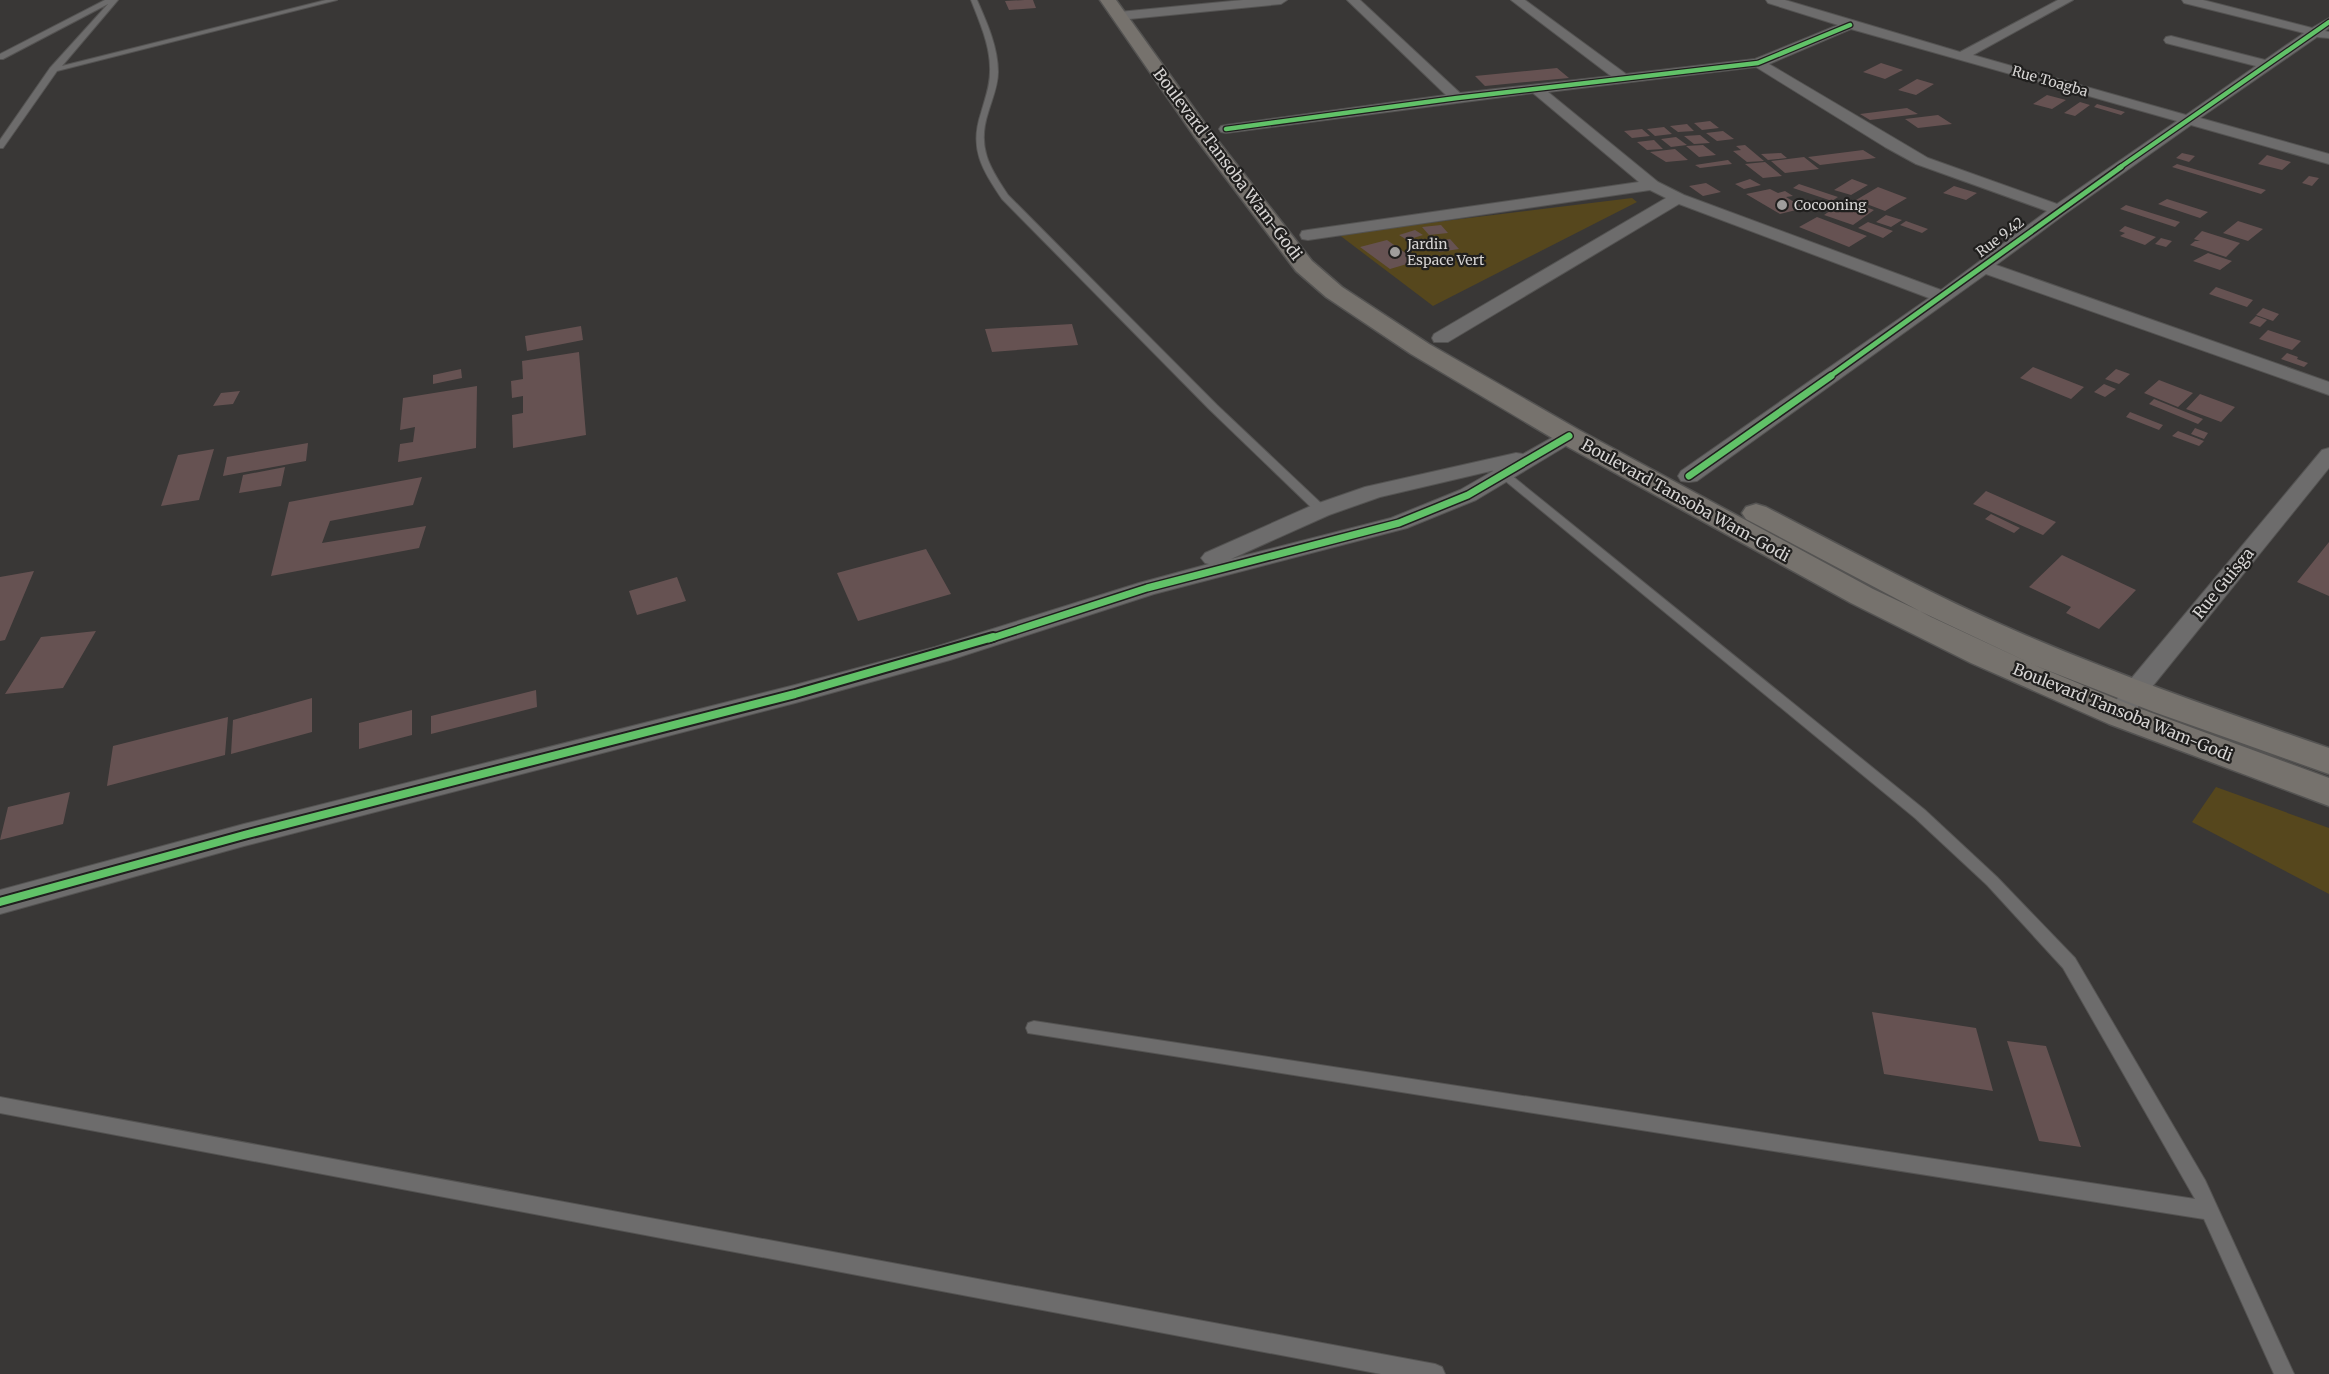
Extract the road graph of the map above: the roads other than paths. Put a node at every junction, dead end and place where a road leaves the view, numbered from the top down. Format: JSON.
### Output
{"nodes":[{"id":1,"x":110,"y":0,"type":"edge"},
{"id":2,"x":115,"y":0,"type":"edge"},
{"id":3,"x":334,"y":0,"type":"edge"},
{"id":4,"x":974,"y":0,"type":"edge"},
{"id":5,"x":1281,"y":0,"type":"edge"},
{"id":6,"x":1353,"y":0,"type":"edge"},
{"id":7,"x":1517,"y":0,"type":"edge"},
{"id":8,"x":1772,"y":0,"type":"edge"},
{"id":9,"x":2067,"y":0,"type":"edge"},
{"id":10,"x":2188,"y":0,"type":"edge"},
{"id":11,"x":2031,"y":3,"type":"dead end"},
{"id":12,"x":1124,"y":7,"type":"edge"},
{"id":13,"x":2051,"y":8,"type":"junction"},
{"id":14,"x":2329,"y":22,"type":"edge"},
{"id":15,"x":1850,"y":25,"type":"junction"},
{"id":16,"x":2322,"y":34,"type":"edge"},
{"id":17,"x":2171,"y":40,"type":"dead end"},
{"id":18,"x":1962,"y":56,"type":"junction"},
{"id":19,"x":0,"y":57,"type":"edge"},
{"id":20,"x":1758,"y":63,"type":"junction"},
{"id":21,"x":2268,"y":65,"type":"junction"},
{"id":22,"x":53,"y":70,"type":"junction"},
{"id":23,"x":1624,"y":79,"type":"junction"},
{"id":24,"x":1536,"y":89,"type":"junction"},
{"id":25,"x":1457,"y":98,"type":"junction"},
{"id":26,"x":2191,"y":120,"type":"junction"},
{"id":27,"x":1226,"y":129,"type":"junction"},
{"id":28,"x":0,"y":146,"type":"edge"},
{"id":29,"x":2329,"y":159,"type":"edge"},
{"id":30,"x":1652,"y":185,"type":"junction"},
{"id":31,"x":1678,"y":198,"type":"junction"},
{"id":32,"x":2059,"y":210,"type":"junction"},
{"id":33,"x":1308,"y":235,"type":"junction"},
{"id":34,"x":1984,"y":267,"type":"junction"},
{"id":35,"x":1943,"y":297,"type":"junction"},
{"id":36,"x":1441,"y":338,"type":"junction"},
{"id":37,"x":2329,"y":389,"type":"edge"},
{"id":38,"x":1569,"y":435,"type":"junction"},
{"id":39,"x":2329,"y":454,"type":"edge"},
{"id":40,"x":1498,"y":470,"type":"junction"},
{"id":41,"x":1689,"y":476,"type":"junction"},
{"id":42,"x":1321,"y":510,"type":"junction"},
{"id":43,"x":1147,"y":588,"type":"junction"},
{"id":44,"x":2127,"y":703,"type":"junction"},
{"id":45,"x":2329,"y":761,"type":"edge"},
{"id":46,"x":2329,"y":792,"type":"edge"},
{"id":47,"x":0,"y":902,"type":"edge"},
{"id":48,"x":1034,"y":1028,"type":"dead end"},
{"id":49,"x":0,"y":1105,"type":"edge"},
{"id":50,"x":2210,"y":1211,"type":"junction"},
{"id":51,"x":1435,"y":1374,"type":"edge"},
{"id":52,"x":2284,"y":1374,"type":"edge"}],
"edges":[{"from":1,"to":19,"type":"lane"},
{"from":2,"to":22,"type":"lane"},
{"from":3,"to":22,"type":"lane"},
{"from":4,"to":42,"type":"lane"},
{"from":5,"to":12,"type":"street"},
{"from":6,"to":25,"type":"street"},
{"from":7,"to":23,"type":"street"},
{"from":8,"to":15,"type":"street","name":"Rue Toagba"},
{"from":9,"to":13,"type":"street"},
{"from":10,"to":16,"type":"street"},
{"from":11,"to":13,"type":"street"},
{"from":12,"to":27,"type":"main road","name":"Boulevard Tansoba Wam-Godi"},
{"from":12,"to":38,"type":"main road","name":"Boulevard Tansoba Wam-Godi"},
{"from":13,"to":18,"type":"street"},
{"from":14,"to":16,"type":"street","name":"Rue 9.42"},
{"from":15,"to":18,"type":"street","name":"Rue Toagba"},
{"from":15,"to":20,"type":"street"},
{"from":16,"to":21,"type":"street","name":"Rue 9.42"},
{"from":17,"to":21,"type":"street"},
{"from":18,"to":26,"type":"street","name":"Rue Toagba"},
{"from":20,"to":23,"type":"street"},
{"from":20,"to":32,"type":"street"},
{"from":21,"to":26,"type":"street","name":"Rue 9.42"},
{"from":22,"to":28,"type":"lane"},
{"from":23,"to":24,"type":"street"},
{"from":24,"to":25,"type":"street"},
{"from":24,"to":30,"type":"street"},
{"from":25,"to":27,"type":"street"},
{"from":26,"to":29,"type":"street","name":"Rue Toagba"},
{"from":26,"to":32,"type":"street","name":"Rue 9.42"},
{"from":27,"to":33,"type":"main road","name":"Boulevard Tansoba Wam-Godi"},
{"from":30,"to":31,"type":"street"},
{"from":30,"to":33,"type":"street"},
{"from":31,"to":35,"type":"street"},
{"from":31,"to":36,"type":"street"},
{"from":32,"to":34,"type":"street","name":"Rue 9.42"},
{"from":33,"to":36,"type":"main road","name":"Boulevard Tansoba Wam-Godi"},
{"from":34,"to":35,"type":"street","name":"Rue 9.42"},
{"from":34,"to":37,"type":"street"},
{"from":35,"to":41,"type":"street","name":"Rue 9.42"},
{"from":36,"to":41,"type":"main road","name":"Boulevard Tansoba Wam-Godi"},
{"from":38,"to":40,"type":"street"},
{"from":38,"to":44,"type":"main road","name":"Boulevard Tansoba Wam-Godi"},
{"from":39,"to":44,"type":"street","name":"Rue Guisga"},
{"from":40,"to":42,"type":"street"},
{"from":40,"to":43,"type":"street"},
{"from":40,"to":50,"type":"lane"},
{"from":41,"to":44,"type":"main road","name":"Boulevard Tansoba Wam-Godi"},
{"from":42,"to":43,"type":"street"},
{"from":43,"to":47,"type":"street"},
{"from":44,"to":45,"type":"main road","name":"Boulevard Tansoba Wam-Godi"},
{"from":44,"to":46,"type":"main road","name":"Boulevard Tansoba Wam-Godi"},
{"from":48,"to":50,"type":"lane"},
{"from":49,"to":51,"type":"lane"},
{"from":50,"to":52,"type":"lane"}]}
